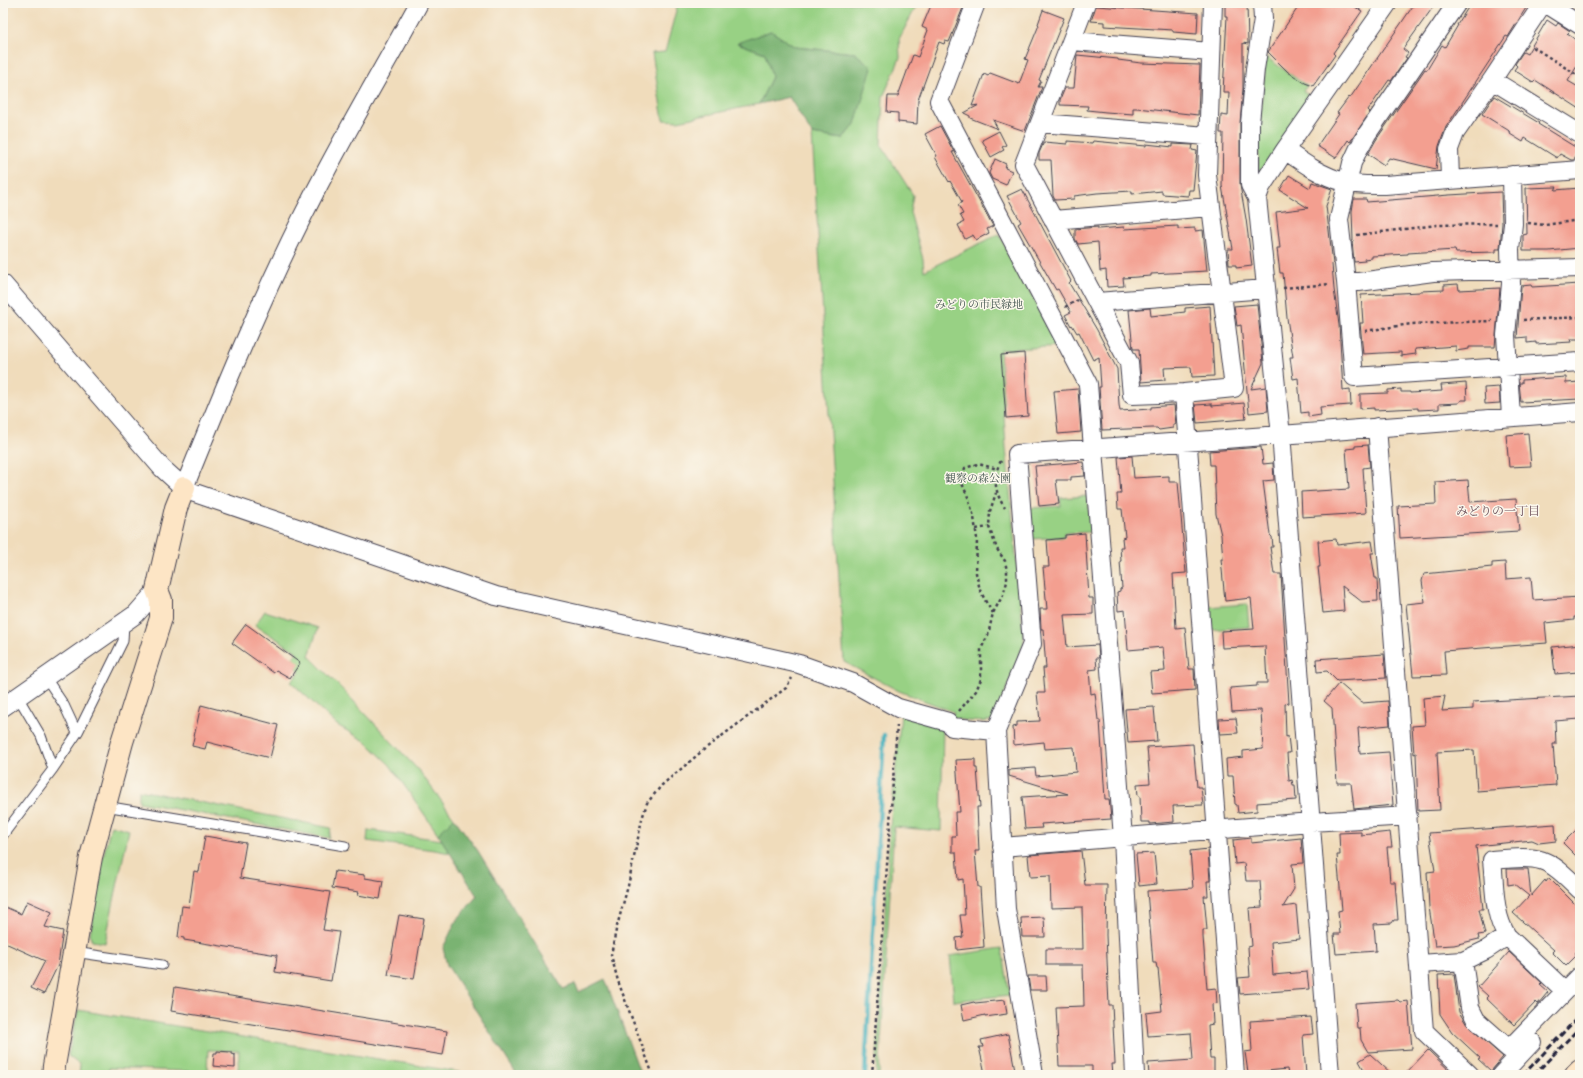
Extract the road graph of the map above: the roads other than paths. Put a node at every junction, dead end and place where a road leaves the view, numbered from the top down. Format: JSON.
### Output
{"nodes":[{"id":1,"x":419,"y":3,"type":"edge"},
{"id":2,"x":976,"y":3,"type":"edge"},
{"id":3,"x":1086,"y":3,"type":"edge"},
{"id":4,"x":1213,"y":3,"type":"edge"},
{"id":5,"x":1262,"y":3,"type":"edge"},
{"id":6,"x":1388,"y":3,"type":"edge"},
{"id":7,"x":1457,"y":3,"type":"edge"},
{"id":8,"x":1544,"y":3,"type":"edge"},
{"id":9,"x":1580,"y":25,"type":"edge"},
{"id":10,"x":1072,"y":41,"type":"junction"},
{"id":11,"x":1211,"y":52,"type":"junction"},
{"id":12,"x":1492,"y":80,"type":"junction"},
{"id":13,"x":1040,"y":123,"type":"junction"},
{"id":14,"x":1580,"y":134,"type":"edge"},
{"id":15,"x":1208,"y":136,"type":"junction"},
{"id":16,"x":1285,"y":150,"type":"junction"},
{"id":17,"x":1580,"y":170,"type":"edge"},
{"id":18,"x":1512,"y":175,"type":"junction"},
{"id":19,"x":1450,"y":180,"type":"junction"},
{"id":20,"x":1346,"y":183,"type":"junction"},
{"id":21,"x":1258,"y":198,"type":"junction"},
{"id":22,"x":1210,"y":207,"type":"junction"},
{"id":23,"x":1053,"y":220,"type":"junction"},
{"id":24,"x":1580,"y":268,"type":"edge"},
{"id":25,"x":1510,"y":270,"type":"junction"},
{"id":26,"x":1346,"y":282,"type":"junction"},
{"id":27,"x":3,"y":284,"type":"edge"},
{"id":28,"x":1271,"y":289,"type":"junction"},
{"id":29,"x":1222,"y":292,"type":"junction"},
{"id":30,"x":1094,"y":298,"type":"junction"},
{"id":31,"x":1580,"y":362,"type":"edge"},
{"id":32,"x":1509,"y":367,"type":"junction"},
{"id":33,"x":1184,"y":393,"type":"junction"},
{"id":34,"x":1580,"y":412,"type":"edge"},
{"id":35,"x":1512,"y":417,"type":"junction"},
{"id":36,"x":1377,"y":427,"type":"junction"},
{"id":37,"x":1281,"y":435,"type":"junction"},
{"id":38,"x":1186,"y":442,"type":"junction"},
{"id":39,"x":1093,"y":449,"type":"junction"},
{"id":40,"x":184,"y":488,"type":"junction"},
{"id":41,"x":157,"y":590,"type":"junction"},
{"id":42,"x":124,"y":623,"type":"junction"},
{"id":43,"x":46,"y":678,"type":"junction"},
{"id":44,"x":18,"y":696,"type":"junction"},
{"id":45,"x":3,"y":707,"type":"edge"},
{"id":46,"x":996,"y":731,"type":"junction"},
{"id":47,"x":77,"y":733,"type":"junction"},
{"id":48,"x":54,"y":769,"type":"junction"},
{"id":49,"x":105,"y":806,"type":"junction"},
{"id":50,"x":1408,"y":816,"type":"junction"},
{"id":51,"x":1311,"y":822,"type":"junction"},
{"id":52,"x":1217,"y":830,"type":"junction"},
{"id":53,"x":3,"y":835,"type":"edge"},
{"id":54,"x":1123,"y":838,"type":"junction"},
{"id":55,"x":345,"y":846,"type":"dead end"},
{"id":56,"x":1002,"y":847,"type":"junction"},
{"id":57,"x":1580,"y":890,"type":"edge"},
{"id":58,"x":1507,"y":936,"type":"junction"},
{"id":59,"x":74,"y":952,"type":"junction"},
{"id":60,"x":1463,"y":961,"type":"junction"},
{"id":61,"x":1420,"y":964,"type":"junction"},
{"id":62,"x":162,"y":965,"type":"dead end"},
{"id":63,"x":1580,"y":976,"type":"edge"},
{"id":64,"x":1572,"y":992,"type":"edge"},
{"id":65,"x":1580,"y":1071,"type":"edge"},
{"id":66,"x":53,"y":1075,"type":"edge"},
{"id":67,"x":1034,"y":1075,"type":"edge"},
{"id":68,"x":1135,"y":1075,"type":"edge"},
{"id":69,"x":1234,"y":1075,"type":"edge"},
{"id":70,"x":1330,"y":1075,"type":"edge"},
{"id":71,"x":1470,"y":1075,"type":"edge"},
{"id":72,"x":1501,"y":1075,"type":"edge"},
{"id":73,"x":1576,"y":1075,"type":"edge"}],
"edges":[{"from":1,"to":40,"type":"street"},
{"from":2,"to":39,"type":"street"},
{"from":3,"to":10,"type":"street"},
{"from":4,"to":11,"type":"street"},
{"from":5,"to":21,"type":"street"},
{"from":6,"to":16,"type":"street"},
{"from":7,"to":20,"type":"street"},
{"from":8,"to":9,"type":"street"},
{"from":8,"to":12,"type":"street"},
{"from":10,"to":11,"type":"street"},
{"from":10,"to":13,"type":"street"},
{"from":11,"to":15,"type":"street"},
{"from":12,"to":14,"type":"street"},
{"from":12,"to":19,"type":"street"},
{"from":13,"to":15,"type":"street"},
{"from":13,"to":23,"type":"street"},
{"from":15,"to":22,"type":"street"},
{"from":16,"to":20,"type":"street"},
{"from":16,"to":21,"type":"street"},
{"from":17,"to":18,"type":"street"},
{"from":18,"to":19,"type":"street"},
{"from":18,"to":25,"type":"street"},
{"from":19,"to":20,"type":"street"},
{"from":20,"to":26,"type":"street"},
{"from":21,"to":28,"type":"street"},
{"from":22,"to":23,"type":"street"},
{"from":22,"to":29,"type":"street"},
{"from":23,"to":30,"type":"street"},
{"from":24,"to":25,"type":"street"},
{"from":25,"to":26,"type":"street"},
{"from":25,"to":32,"type":"street"},
{"from":26,"to":32,"type":"street"},
{"from":27,"to":40,"type":"street"},
{"from":28,"to":29,"type":"street"},
{"from":28,"to":37,"type":"street"},
{"from":29,"to":30,"type":"street"},
{"from":29,"to":33,"type":"street"},
{"from":30,"to":33,"type":"street"},
{"from":31,"to":32,"type":"street"},
{"from":32,"to":35,"type":"street"},
{"from":33,"to":38,"type":"street"},
{"from":34,"to":35,"type":"street"},
{"from":35,"to":36,"type":"street"},
{"from":36,"to":37,"type":"street"},
{"from":36,"to":50,"type":"street"},
{"from":37,"to":38,"type":"street"},
{"from":37,"to":51,"type":"street"},
{"from":38,"to":39,"type":"street"},
{"from":38,"to":52,"type":"street"},
{"from":39,"to":46,"type":"street"},
{"from":39,"to":54,"type":"street"},
{"from":40,"to":41,"type":"street"},
{"from":40,"to":46,"type":"street"},
{"from":41,"to":42,"type":"street"},
{"from":41,"to":49,"type":"street"},
{"from":42,"to":43,"type":"street"},
{"from":42,"to":47,"type":"lane"},
{"from":43,"to":44,"type":"street"},
{"from":43,"to":47,"type":"lane"},
{"from":44,"to":45,"type":"street"},
{"from":44,"to":48,"type":"lane"},
{"from":46,"to":56,"type":"street"},
{"from":47,"to":48,"type":"lane"},
{"from":48,"to":53,"type":"lane"},
{"from":49,"to":55,"type":"lane"},
{"from":49,"to":59,"type":"street"},
{"from":50,"to":51,"type":"street"},
{"from":50,"to":61,"type":"street"},
{"from":51,"to":52,"type":"street"},
{"from":51,"to":70,"type":"street"},
{"from":52,"to":54,"type":"street"},
{"from":52,"to":69,"type":"street"},
{"from":54,"to":56,"type":"street"},
{"from":54,"to":68,"type":"street"},
{"from":56,"to":67,"type":"street"},
{"from":57,"to":58,"type":"street"},
{"from":58,"to":60,"type":"street"},
{"from":58,"to":64,"type":"street"},
{"from":59,"to":62,"type":"lane"},
{"from":59,"to":66,"type":"street"},
{"from":60,"to":61,"type":"street"},
{"from":60,"to":64,"type":"street"},
{"from":61,"to":71,"type":"street"},
{"from":63,"to":64,"type":"street"},
{"from":64,"to":72,"type":"street"},
{"from":65,"to":73,"type":"street"}]}
